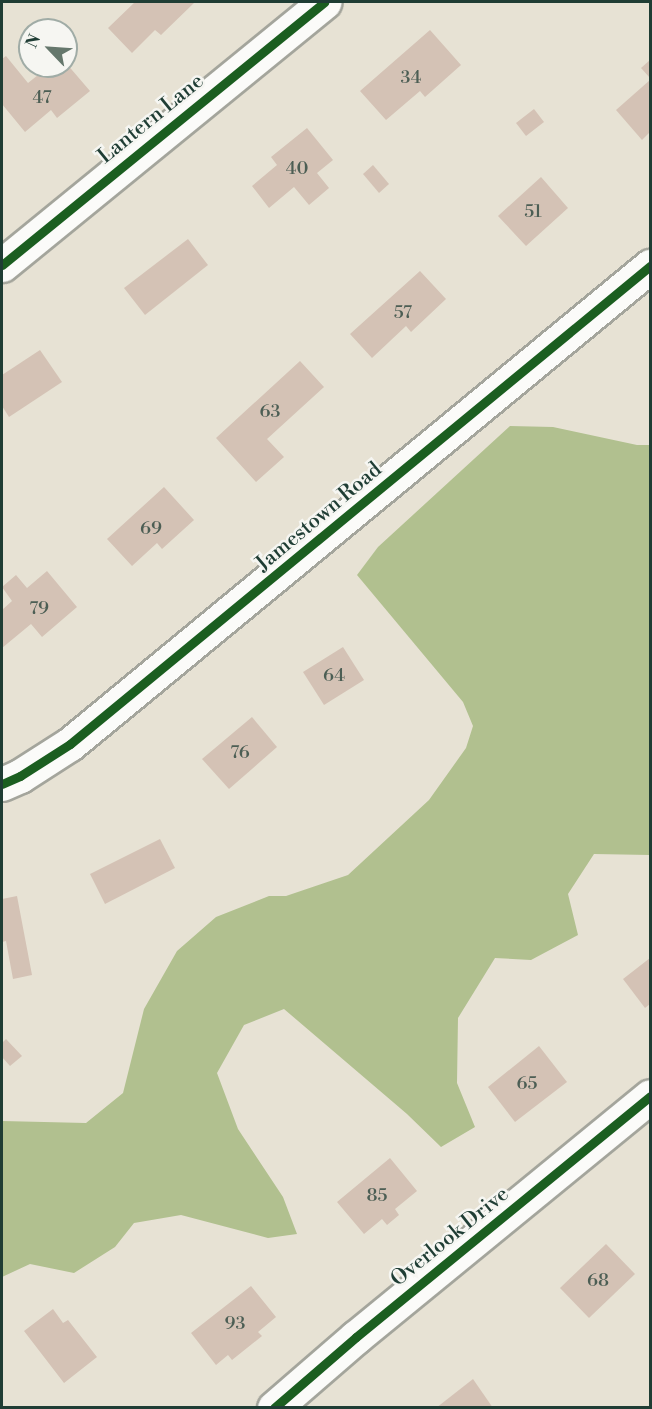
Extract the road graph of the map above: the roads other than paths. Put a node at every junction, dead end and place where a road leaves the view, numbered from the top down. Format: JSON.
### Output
{"nodes":[{"id":1,"x":324,"y":2,"type":"edge"},
{"id":2,"x":2,"y":265,"type":"edge"},
{"id":3,"x":651,"y":266,"type":"edge"},
{"id":4,"x":2,"y":784,"type":"edge"},
{"id":5,"x":651,"y":1096,"type":"edge"},
{"id":6,"x":274,"y":1407,"type":"edge"}],
"edges":[{"from":1,"to":2,"type":"street","name":"Lantern Lane"},
{"from":3,"to":4,"type":"street","name":"Jamestown Road"},
{"from":5,"to":6,"type":"street","name":"Overlook Drive"}]}
